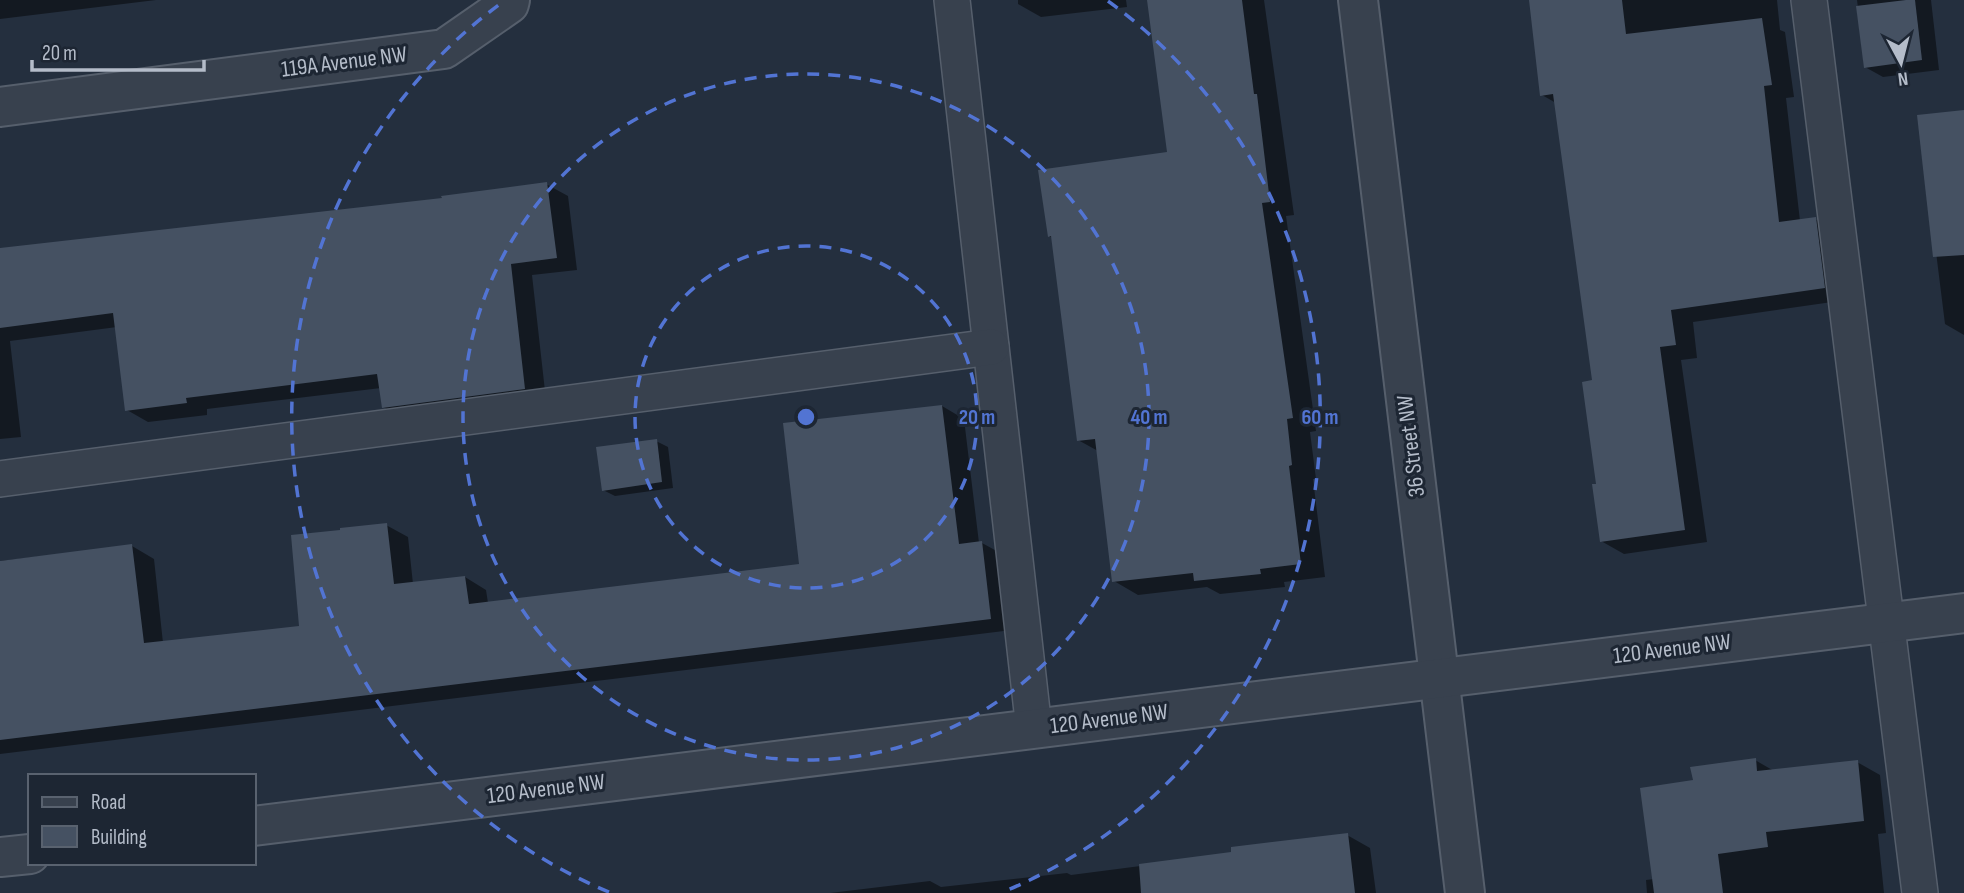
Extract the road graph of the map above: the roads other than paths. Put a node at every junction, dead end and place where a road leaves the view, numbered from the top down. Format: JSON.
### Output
{"nodes":[{"id":1,"x":952,"y":0,"type":"edge"},
{"id":2,"x":1358,"y":0,"type":"edge"},
{"id":3,"x":1809,"y":0,"type":"edge"},
{"id":4,"x":509,"y":2,"type":"edge"},
{"id":5,"x":0,"y":107,"type":"edge"},
{"id":6,"x":991,"y":347,"type":"junction"},
{"id":7,"x":0,"y":479,"type":"edge"},
{"id":8,"x":1964,"y":613,"type":"edge"},
{"id":9,"x":1885,"y":623,"type":"junction"},
{"id":10,"x":1439,"y":678,"type":"junction"},
{"id":11,"x":1034,"y":729,"type":"junction"},
{"id":12,"x":256,"y":826,"type":"edge"},
{"id":13,"x":28,"y":854,"type":"edge"},
{"id":14,"x":0,"y":857,"type":"edge"},
{"id":15,"x":1465,"y":893,"type":"edge"},
{"id":16,"x":1920,"y":893,"type":"edge"}],
"edges":[{"from":1,"to":6,"type":"lane"},
{"from":2,"to":10,"type":"street","name":"36 Street NW"},
{"from":3,"to":9,"type":"lane"},
{"from":4,"to":5,"type":"street","name":"119A Avenue NW"},
{"from":6,"to":7,"type":"lane"},
{"from":6,"to":11,"type":"lane"},
{"from":8,"to":9,"type":"street","name":"120 Avenue NW"},
{"from":9,"to":10,"type":"street","name":"120 Avenue NW"},
{"from":9,"to":16,"type":"lane"},
{"from":10,"to":11,"type":"street","name":"120 Avenue NW"},
{"from":10,"to":15,"type":"street","name":"36 Street NW"},
{"from":11,"to":12,"type":"street","name":"120 Avenue NW"},
{"from":13,"to":14,"type":"street"}]}
